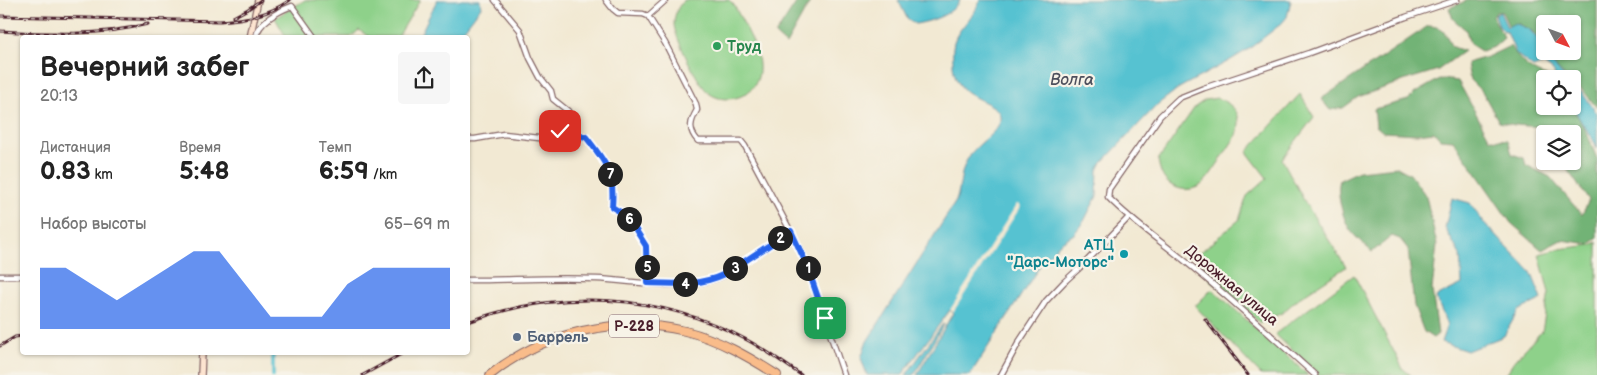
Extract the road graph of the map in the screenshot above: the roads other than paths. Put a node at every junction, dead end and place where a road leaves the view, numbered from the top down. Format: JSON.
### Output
{"nodes":[{"id":1,"x":258,"y":0,"type":"edge"},
{"id":2,"x":495,"y":0,"type":"edge"},
{"id":3,"x":606,"y":0,"type":"edge"},
{"id":4,"x":666,"y":0,"type":"edge"},
{"id":5,"x":1456,"y":0,"type":"edge"},
{"id":6,"x":648,"y":16,"type":"junction"},
{"id":7,"x":251,"y":35,"type":"edge"},
{"id":8,"x":256,"y":35,"type":"edge"},
{"id":9,"x":313,"y":35,"type":"edge"},
{"id":10,"x":560,"y":131,"type":"junction"},
{"id":11,"x":470,"y":139,"type":"edge"},
{"id":12,"x":1130,"y":217,"type":"junction"},
{"id":13,"x":791,"y":231,"type":"junction"},
{"id":14,"x":0,"y":276,"type":"edge"},
{"id":15,"x":20,"y":276,"type":"edge"},
{"id":16,"x":470,"y":280,"type":"edge"},
{"id":17,"x":647,"y":283,"type":"junction"},
{"id":18,"x":202,"y":355,"type":"edge"},
{"id":19,"x":201,"y":375,"type":"edge"},
{"id":20,"x":490,"y":375,"type":"edge"},
{"id":21,"x":777,"y":375,"type":"edge"},
{"id":22,"x":844,"y":375,"type":"edge"},
{"id":23,"x":1000,"y":375,"type":"edge"},
{"id":24,"x":1315,"y":375,"type":"edge"}],
"edges":[{"from":1,"to":7,"type":"street"},
{"from":2,"to":10,"type":"street"},
{"from":3,"to":6,"type":"street"},
{"from":4,"to":6,"type":"street"},
{"from":5,"to":12,"type":"street","name":"Дорожная улица"},
{"from":6,"to":13,"type":"street"},
{"from":8,"to":9,"type":"street"},
{"from":10,"to":11,"type":"street"},
{"from":10,"to":17,"type":"street"},
{"from":12,"to":23,"type":"street"},
{"from":12,"to":24,"type":"street","name":"Дорожная улица"},
{"from":13,"to":17,"type":"street"},
{"from":13,"to":22,"type":"street"},
{"from":14,"to":15,"type":"street"},
{"from":16,"to":17,"type":"street"},
{"from":18,"to":19,"type":"street"},
{"from":20,"to":21,"type":"highway","number":"Р-228"}]}
